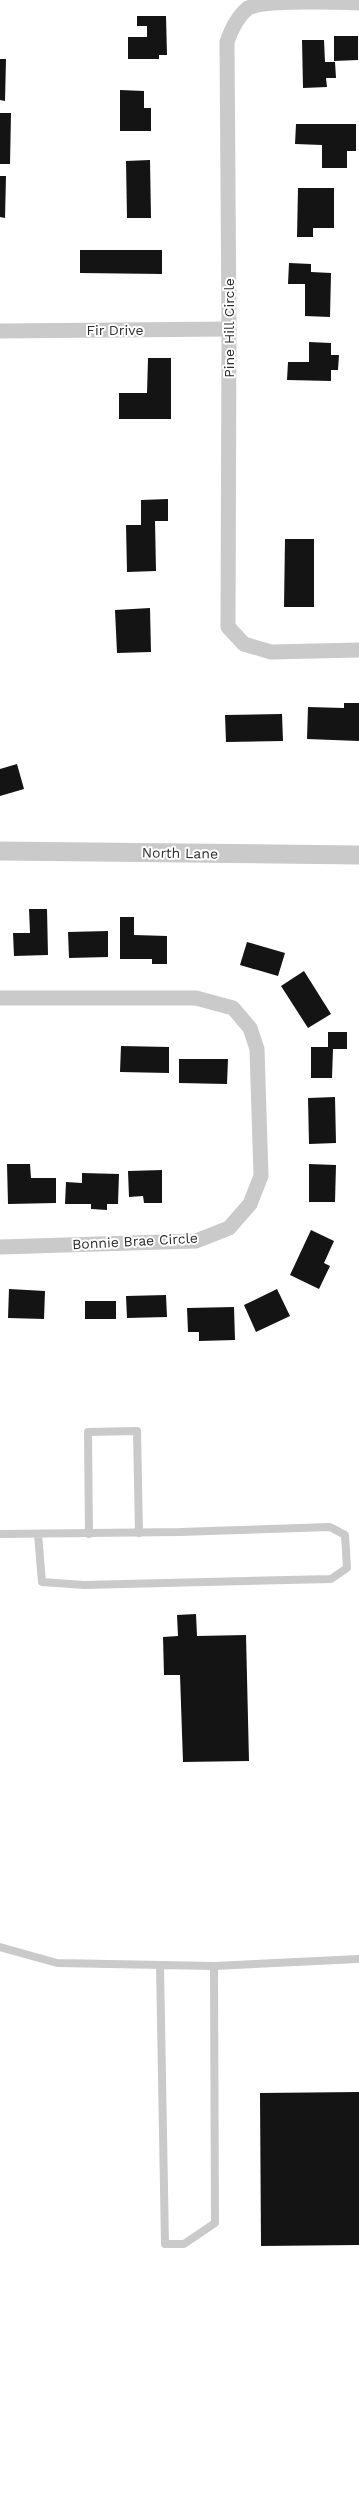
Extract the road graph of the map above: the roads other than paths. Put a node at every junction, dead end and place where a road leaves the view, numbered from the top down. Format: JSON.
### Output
{"nodes":[{"id":1,"x":359,"y":3,"type":"edge"},
{"id":2,"x":230,"y":330,"type":"junction"},
{"id":3,"x":0,"y":331,"type":"edge"},
{"id":4,"x":359,"y":650,"type":"edge"},
{"id":5,"x":0,"y":851,"type":"edge"},
{"id":6,"x":359,"y":855,"type":"edge"},
{"id":7,"x":0,"y":998,"type":"edge"},
{"id":8,"x":0,"y":1247,"type":"edge"},
{"id":9,"x":139,"y":1533,"type":"junction"},
{"id":10,"x":0,"y":1534,"type":"edge"},
{"id":11,"x":38,"y":1534,"type":"junction"},
{"id":12,"x":89,"y":1534,"type":"junction"},
{"id":13,"x":0,"y":1947,"type":"edge"},
{"id":14,"x":359,"y":1959,"type":"edge"},
{"id":15,"x":160,"y":1965,"type":"junction"},
{"id":16,"x":214,"y":1966,"type":"junction"}],
"edges":[{"from":1,"to":2,"type":"street","name":"Pine Hill Circle"},
{"from":2,"to":3,"type":"street","name":"Fir Drive"},
{"from":2,"to":4,"type":"street","name":"Pine Hill Circle"},
{"from":5,"to":6,"type":"street","name":"North Lane"},
{"from":7,"to":8,"type":"street","name":"Bonnie Brae Circle"},
{"from":9,"to":11,"type":"lane"},
{"from":9,"to":12,"type":"lane"},
{"from":9,"to":12,"type":"lane"},
{"from":10,"to":11,"type":"lane"},
{"from":11,"to":12,"type":"lane"},
{"from":13,"to":15,"type":"lane"},
{"from":14,"to":16,"type":"lane"},
{"from":15,"to":16,"type":"lane"},
{"from":15,"to":16,"type":"lane"}]}
